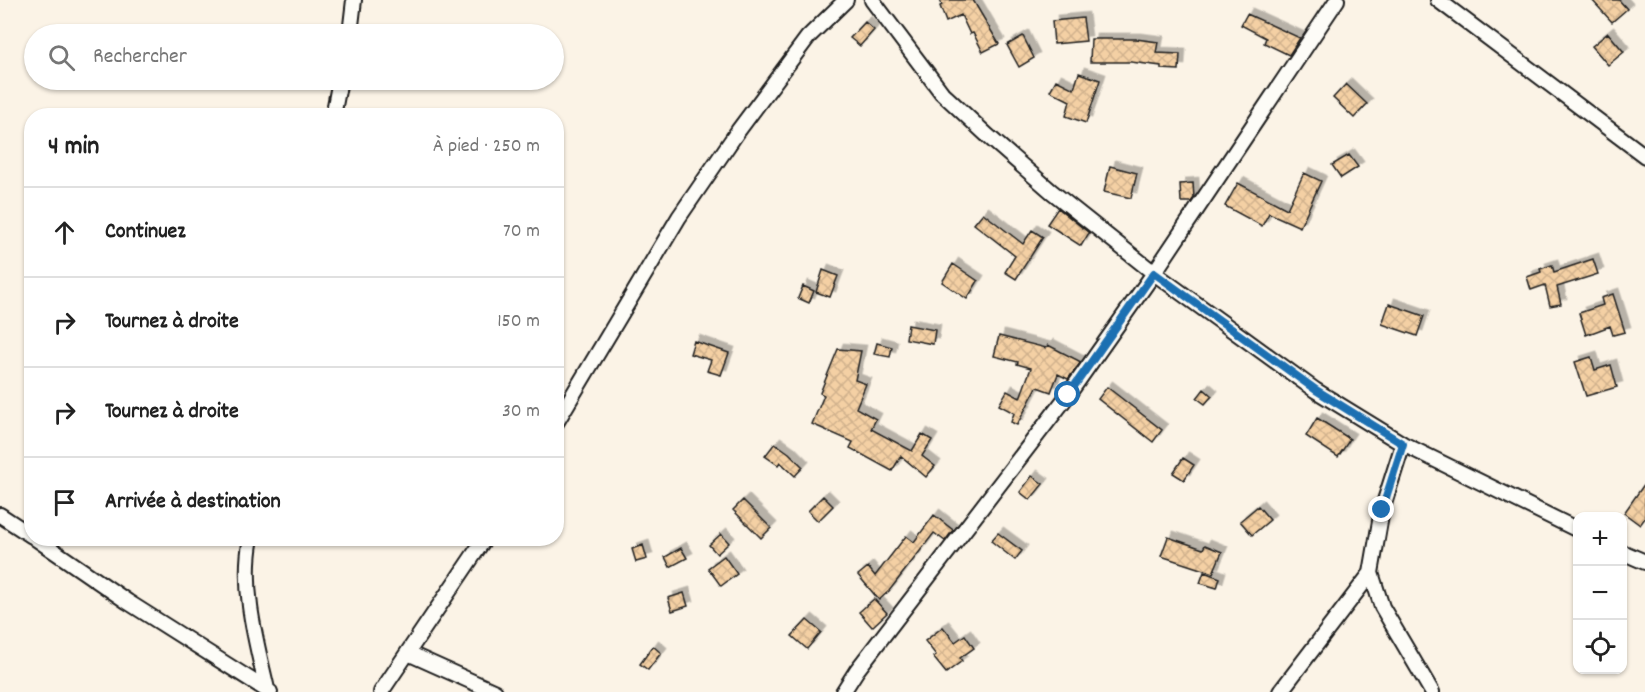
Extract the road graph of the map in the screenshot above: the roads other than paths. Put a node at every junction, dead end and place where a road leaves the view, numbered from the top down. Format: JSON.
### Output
{"nodes":[{"id":1,"x":354,"y":0,"type":"edge"},
{"id":2,"x":846,"y":0,"type":"edge"},
{"id":3,"x":872,"y":0,"type":"edge"},
{"id":4,"x":1337,"y":0,"type":"edge"},
{"id":5,"x":1438,"y":0,"type":"edge"},
{"id":6,"x":351,"y":24,"type":"edge"},
{"id":7,"x":338,"y":90,"type":"edge"},
{"id":8,"x":335,"y":108,"type":"edge"},
{"id":9,"x":1645,"y":156,"type":"edge"},
{"id":10,"x":1154,"y":273,"type":"junction"},
{"id":11,"x":564,"y":410,"type":"edge"},
{"id":12,"x":1403,"y":444,"type":"junction"},
{"id":13,"x":0,"y":515,"type":"edge"},
{"id":14,"x":1573,"y":528,"type":"edge"},
{"id":15,"x":24,"y":531,"type":"edge"},
{"id":16,"x":46,"y":546,"type":"edge"},
{"id":17,"x":250,"y":546,"type":"edge"},
{"id":18,"x":480,"y":546,"type":"edge"},
{"id":19,"x":1627,"y":554,"type":"edge"},
{"id":20,"x":1645,"y":562,"type":"edge"},
{"id":21,"x":1371,"y":573,"type":"junction"},
{"id":22,"x":408,"y":653,"type":"junction"},
{"id":23,"x":269,"y":690,"type":"edge"},
{"id":24,"x":381,"y":692,"type":"edge"},
{"id":25,"x":495,"y":692,"type":"edge"},
{"id":26,"x":843,"y":692,"type":"edge"},
{"id":27,"x":1280,"y":692,"type":"edge"},
{"id":28,"x":1432,"y":692,"type":"edge"}],
"edges":[{"from":1,"to":6,"type":"street"},
{"from":2,"to":11,"type":"street"},
{"from":3,"to":10,"type":"street"},
{"from":4,"to":10,"type":"street"},
{"from":5,"to":9,"type":"street"},
{"from":7,"to":8,"type":"street"},
{"from":10,"to":12,"type":"street"},
{"from":10,"to":26,"type":"street"},
{"from":12,"to":14,"type":"street"},
{"from":12,"to":21,"type":"street"},
{"from":13,"to":15,"type":"street"},
{"from":16,"to":23,"type":"street"},
{"from":17,"to":23,"type":"street"},
{"from":18,"to":22,"type":"street"},
{"from":19,"to":20,"type":"street"},
{"from":21,"to":27,"type":"street"},
{"from":21,"to":28,"type":"street"},
{"from":22,"to":24,"type":"street"},
{"from":22,"to":25,"type":"street"}]}
